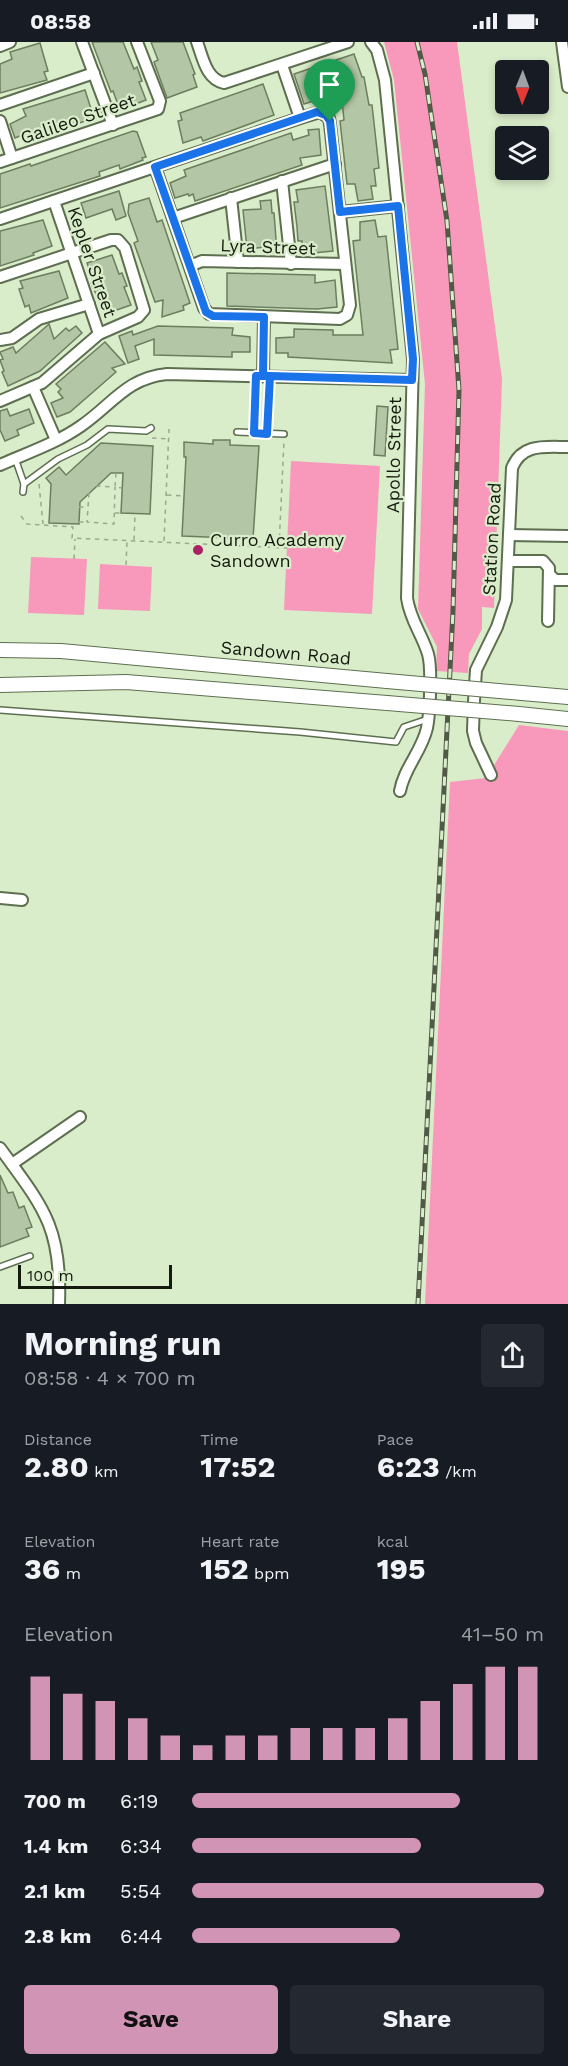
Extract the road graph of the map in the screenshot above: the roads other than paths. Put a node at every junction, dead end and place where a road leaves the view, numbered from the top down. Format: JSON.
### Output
{"nodes":[{"id":1,"x":10,"y":42,"type":"edge"},
{"id":2,"x":82,"y":42,"type":"edge"},
{"id":3,"x":137,"y":42,"type":"edge"},
{"id":4,"x":197,"y":42,"type":"edge"},
{"id":5,"x":348,"y":42,"type":"edge"},
{"id":6,"x":371,"y":42,"type":"edge"},
{"id":7,"x":562,"y":42,"type":"edge"},
{"id":8,"x":0,"y":46,"type":"edge"},
{"id":9,"x":282,"y":65,"type":"junction"},
{"id":10,"x":94,"y":73,"type":"junction"},
{"id":11,"x":568,"y":87,"type":"edge"},
{"id":12,"x":0,"y":105,"type":"edge"},
{"id":13,"x":300,"y":118,"type":"junction"},
{"id":14,"x":0,"y":121,"type":"edge"},
{"id":15,"x":113,"y":125,"type":"junction"},
{"id":16,"x":12,"y":158,"type":"junction"},
{"id":17,"x":0,"y":162,"type":"edge"},
{"id":18,"x":335,"y":164,"type":"junction"},
{"id":19,"x":155,"y":167,"type":"junction"},
{"id":20,"x":282,"y":181,"type":"junction"},
{"id":21,"x":231,"y":198,"type":"junction"},
{"id":22,"x":54,"y":201,"type":"junction"},
{"id":23,"x":398,"y":206,"type":"junction"},
{"id":24,"x":340,"y":212,"type":"junction"},
{"id":25,"x":173,"y":218,"type":"junction"},
{"id":26,"x":0,"y":219,"type":"edge"},
{"id":27,"x":71,"y":253,"type":"junction"},
{"id":28,"x":238,"y":262,"type":"junction"},
{"id":29,"x":291,"y":264,"type":"junction"},
{"id":30,"x":345,"y":264,"type":"junction"},
{"id":31,"x":190,"y":266,"type":"junction"},
{"id":32,"x":0,"y":277,"type":"edge"},
{"id":33,"x":88,"y":304,"type":"junction"},
{"id":34,"x":264,"y":317,"type":"junction"},
{"id":35,"x":99,"y":334,"type":"junction"},
{"id":36,"x":0,"y":340,"type":"edge"},
{"id":37,"x":263,"y":376,"type":"junction"},
{"id":38,"x":412,"y":380,"type":"junction"},
{"id":39,"x":33,"y":387,"type":"junction"},
{"id":40,"x":0,"y":401,"type":"edge"},
{"id":41,"x":151,"y":428,"type":"dead end"},
{"id":42,"x":237,"y":432,"type":"dead end"},
{"id":43,"x":254,"y":433,"type":"junction"},
{"id":44,"x":267,"y":434,"type":"junction"},
{"id":45,"x":284,"y":434,"type":"road end"},
{"id":46,"x":56,"y":440,"type":"junction"},
{"id":47,"x":568,"y":447,"type":"edge"},
{"id":48,"x":15,"y":458,"type":"junction"},
{"id":49,"x":0,"y":465,"type":"edge"},
{"id":50,"x":24,"y":484,"type":"junction"},
{"id":51,"x":23,"y":492,"type":"dead end"},
{"id":52,"x":509,"y":536,"type":"junction"},
{"id":53,"x":568,"y":537,"type":"edge"},
{"id":54,"x":508,"y":561,"type":"junction"},
{"id":55,"x":549,"y":574,"type":"junction"},
{"id":56,"x":568,"y":580,"type":"edge"},
{"id":57,"x":548,"y":621,"type":"dead end"},
{"id":58,"x":0,"y":650,"type":"edge"},
{"id":59,"x":0,"y":685,"type":"edge"},
{"id":60,"x":568,"y":696,"type":"edge"},
{"id":61,"x":0,"y":710,"type":"edge"},
{"id":62,"x":568,"y":719,"type":"edge"},
{"id":63,"x":428,"y":720,"type":"junction"},
{"id":64,"x":491,"y":775,"type":"dead end"},
{"id":65,"x":400,"y":791,"type":"dead end"},
{"id":66,"x":0,"y":898,"type":"edge"},
{"id":67,"x":22,"y":900,"type":"dead end"},
{"id":68,"x":80,"y":1117,"type":"dead end"},
{"id":69,"x":0,"y":1148,"type":"edge"},
{"id":70,"x":12,"y":1164,"type":"junction"},
{"id":71,"x":30,"y":1256,"type":"dead end"},
{"id":72,"x":0,"y":1267,"type":"edge"},
{"id":73,"x":59,"y":1304,"type":"edge"}],
"edges":[{"from":1,"to":8,"type":"street"},
{"from":2,"to":10,"type":"street"},
{"from":3,"to":15,"type":"street","name":"Galileo Street"},
{"from":4,"to":9,"type":"street"},
{"from":5,"to":9,"type":"street"},
{"from":6,"to":23,"type":"street","name":"Apollo Street"},
{"from":7,"to":11,"type":"street"},
{"from":9,"to":13,"type":"street"},
{"from":10,"to":12,"type":"street"},
{"from":10,"to":15,"type":"street"},
{"from":13,"to":18,"type":"street"},
{"from":13,"to":19,"type":"street"},
{"from":14,"to":16,"type":"street"},
{"from":15,"to":16,"type":"street","name":"Galileo Street"},
{"from":16,"to":17,"type":"street","name":"Galileo Street"},
{"from":18,"to":20,"type":"street"},
{"from":18,"to":24,"type":"street"},
{"from":19,"to":22,"type":"street"},
{"from":19,"to":25,"type":"street"},
{"from":20,"to":21,"type":"street"},
{"from":20,"to":29,"type":"street"},
{"from":21,"to":25,"type":"street"},
{"from":21,"to":28,"type":"street"},
{"from":22,"to":26,"type":"street"},
{"from":22,"to":27,"type":"street","name":"Kepler Street"},
{"from":23,"to":24,"type":"street"},
{"from":23,"to":38,"type":"street","name":"Apollo Street"},
{"from":24,"to":30,"type":"street"},
{"from":25,"to":31,"type":"street"},
{"from":27,"to":32,"type":"street"},
{"from":27,"to":33,"type":"street","name":"Kepler Street"},
{"from":27,"to":35,"type":"street"},
{"from":28,"to":29,"type":"street","name":"Lyra Street"},
{"from":28,"to":31,"type":"street","name":"Lyra Street"},
{"from":29,"to":30,"type":"street","name":"Lyra Street"},
{"from":30,"to":34,"type":"street"},
{"from":31,"to":34,"type":"street"},
{"from":33,"to":35,"type":"street","name":"Kepler Street"},
{"from":33,"to":36,"type":"street"},
{"from":34,"to":37,"type":"street"},
{"from":35,"to":39,"type":"street"},
{"from":37,"to":38,"type":"street"},
{"from":37,"to":43,"type":"lane"},
{"from":37,"to":44,"type":"lane"},
{"from":37,"to":46,"type":"street"},
{"from":38,"to":63,"type":"street","name":"Apollo Street"},
{"from":39,"to":40,"type":"street"},
{"from":39,"to":46,"type":"street"},
{"from":41,"to":50,"type":"lane"},
{"from":42,"to":43,"type":"lane"},
{"from":43,"to":44,"type":"lane"},
{"from":44,"to":45,"type":"lane"},
{"from":46,"to":48,"type":"street"},
{"from":47,"to":52,"type":"street","name":"Station Road"},
{"from":48,"to":49,"type":"street"},
{"from":48,"to":50,"type":"lane"},
{"from":50,"to":51,"type":"lane"},
{"from":52,"to":53,"type":"street"},
{"from":52,"to":54,"type":"street","name":"Station Road"},
{"from":54,"to":55,"type":"street"},
{"from":54,"to":64,"type":"street","name":"Station Road"},
{"from":55,"to":56,"type":"street"},
{"from":55,"to":57,"type":"street"},
{"from":58,"to":60,"type":"main road","name":"Sandown Road","bridge":true},
{"from":59,"to":62,"type":"main road","bridge":true},
{"from":61,"to":63,"type":"lane"},
{"from":63,"to":65,"type":"street","name":"Apollo Street"},
{"from":66,"to":67,"type":"street"},
{"from":68,"to":70,"type":"street"},
{"from":69,"to":70,"type":"street"},
{"from":70,"to":73,"type":"street"},
{"from":71,"to":72,"type":"lane"}]}
